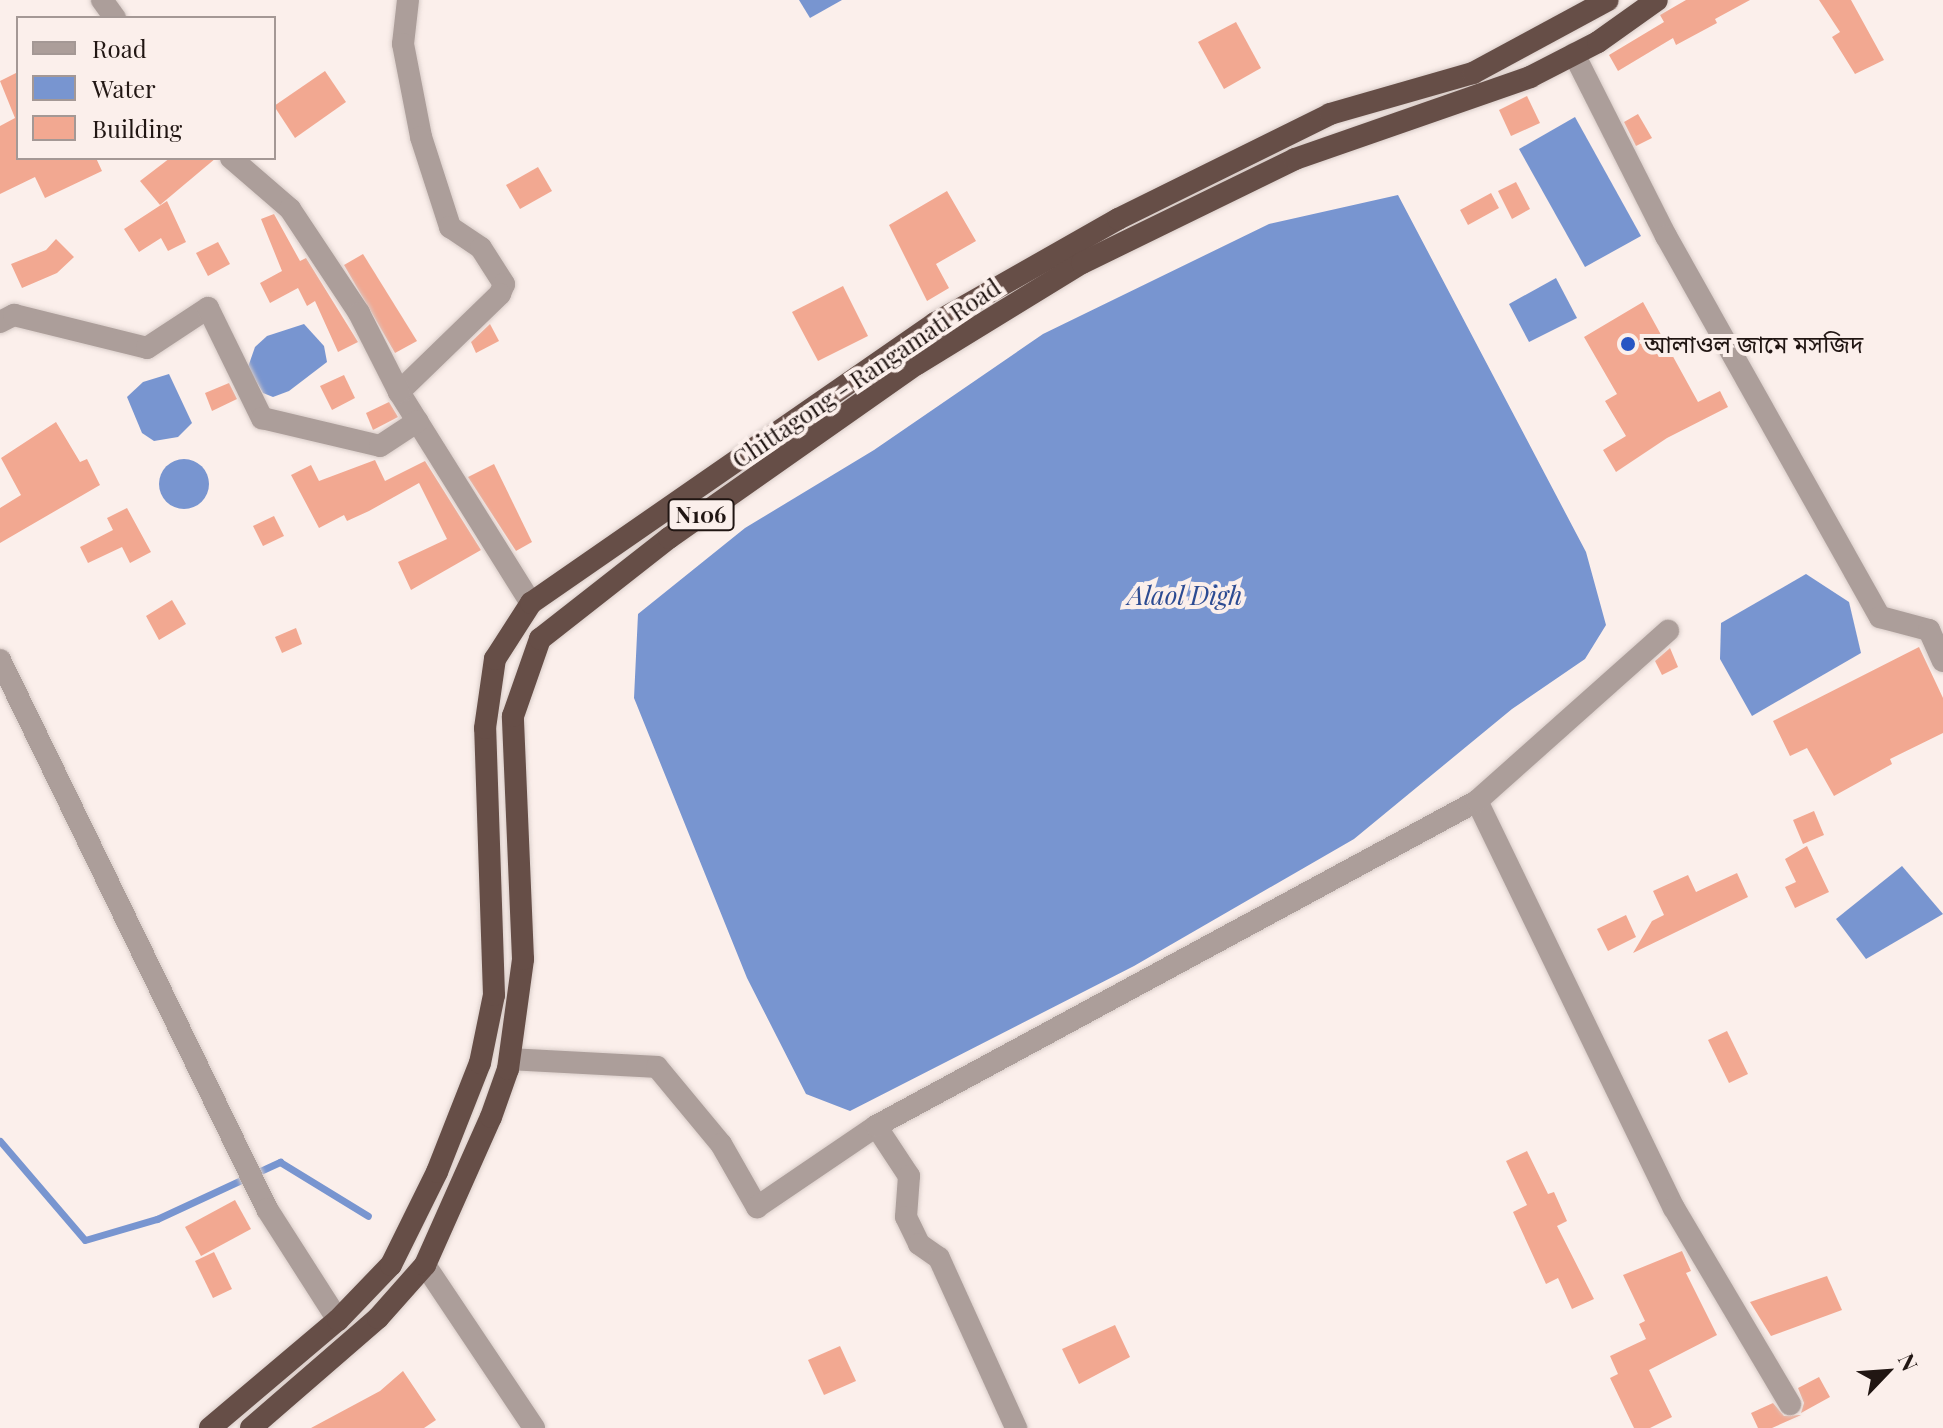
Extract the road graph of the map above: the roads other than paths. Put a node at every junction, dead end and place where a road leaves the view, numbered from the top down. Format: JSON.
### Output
{"nodes":[{"id":1,"x":408,"y":0,"type":"edge"},
{"id":2,"x":1608,"y":0,"type":"edge"},
{"id":3,"x":1657,"y":0,"type":"edge"},
{"id":4,"x":1574,"y":54,"type":"junction"},
{"id":5,"x":233,"y":160,"type":"edge"},
{"id":6,"x":0,"y":322,"type":"edge"},
{"id":7,"x":399,"y":392,"type":"junction"},
{"id":8,"x":418,"y":421,"type":"junction"},
{"id":9,"x":531,"y":603,"type":"junction"},
{"id":10,"x":1936,"y":626,"type":"edge"},
{"id":11,"x":1668,"y":631,"type":"dead end"},
{"id":12,"x":0,"y":660,"type":"edge"},
{"id":13,"x":1943,"y":661,"type":"edge"},
{"id":14,"x":1477,"y":801,"type":"junction"},
{"id":15,"x":510,"y":1059,"type":"junction"},
{"id":16,"x":876,"y":1126,"type":"junction"},
{"id":17,"x":425,"y":1265,"type":"junction"},
{"id":18,"x":338,"y":1320,"type":"junction"},
{"id":19,"x":1790,"y":1404,"type":"dead end"},
{"id":20,"x":210,"y":1428,"type":"edge"},
{"id":21,"x":251,"y":1428,"type":"edge"},
{"id":22,"x":534,"y":1428,"type":"edge"},
{"id":23,"x":1016,"y":1428,"type":"edge"}],
"edges":[{"from":1,"to":7,"type":"street"},
{"from":2,"to":9,"type":"highway","name":"Chittagong - Rangamati Road","number":"N106"},
{"from":3,"to":4,"type":"highway","name":"Chittagong - Rangamati Road","number":"N106"},
{"from":4,"to":10,"type":"street"},
{"from":4,"to":15,"type":"highway","name":"Chittagong - Rangamati Road","number":"N106"},
{"from":5,"to":7,"type":"street"},
{"from":6,"to":8,"type":"street"},
{"from":7,"to":8,"type":"street"},
{"from":8,"to":9,"type":"street"},
{"from":9,"to":18,"type":"highway","name":"Chittagong - Rangamati Road","number":"N106"},
{"from":10,"to":13,"type":"street"},
{"from":11,"to":14,"type":"street"},
{"from":12,"to":18,"type":"street"},
{"from":14,"to":16,"type":"street"},
{"from":14,"to":19,"type":"street"},
{"from":15,"to":16,"type":"street"},
{"from":15,"to":17,"type":"highway","name":"Chittagong - Rangamati Road","number":"N106"},
{"from":16,"to":23,"type":"street"},
{"from":17,"to":21,"type":"highway","name":"Chittagong - Rangamati Road","number":"N106"},
{"from":17,"to":22,"type":"street"},
{"from":18,"to":20,"type":"highway","name":"Chittagong - Rangamati Road","number":"N106"}]}
